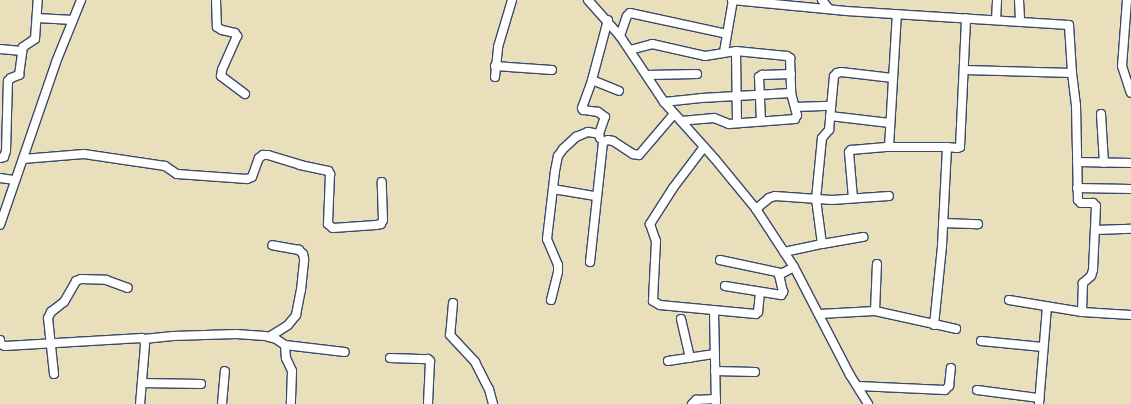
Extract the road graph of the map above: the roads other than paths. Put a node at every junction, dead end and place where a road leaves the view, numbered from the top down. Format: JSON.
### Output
{"nodes":[{"id":1,"x":38,"y":0,"type":"edge"},
{"id":2,"x":81,"y":0,"type":"edge"},
{"id":3,"x":216,"y":0,"type":"edge"},
{"id":4,"x":512,"y":0,"type":"edge"},
{"id":5,"x":588,"y":0,"type":"edge"},
{"id":6,"x":732,"y":0,"type":"edge"},
{"id":7,"x":822,"y":0,"type":"edge"},
{"id":8,"x":996,"y":0,"type":"edge"},
{"id":9,"x":1019,"y":0,"type":"edge"},
{"id":10,"x":1128,"y":0,"type":"edge"},
{"id":11,"x":828,"y":9,"type":"junction"},
{"id":12,"x":897,"y":14,"type":"junction"},
{"id":13,"x":37,"y":18,"type":"junction"},
{"id":14,"x":966,"y":18,"type":"junction"},
{"id":15,"x":73,"y":20,"type":"junction"},
{"id":16,"x":608,"y":20,"type":"junction"},
{"id":17,"x":996,"y":20,"type":"junction"},
{"id":18,"x":1020,"y":22,"type":"junction"},
{"id":19,"x":727,"y":34,"type":"junction"},
{"id":20,"x":620,"y":36,"type":"junction"},
{"id":21,"x":0,"y":49,"type":"edge"},
{"id":22,"x":630,"y":50,"type":"junction"},
{"id":23,"x":22,"y":51,"type":"junction"},
{"id":24,"x":724,"y":52,"type":"junction"},
{"id":25,"x":736,"y":52,"type":"junction"},
{"id":26,"x":495,"y":66,"type":"junction"},
{"id":27,"x":552,"y":70,"type":"dead end"},
{"id":28,"x":965,"y":70,"type":"junction"},
{"id":29,"x":1072,"y":73,"type":"junction"},
{"id":30,"x":697,"y":74,"type":"dead end"},
{"id":31,"x":791,"y":74,"type":"junction"},
{"id":32,"x":647,"y":75,"type":"junction"},
{"id":33,"x":495,"y":77,"type":"dead end"},
{"id":34,"x":894,"y":78,"type":"junction"},
{"id":35,"x":592,"y":80,"type":"junction"},
{"id":36,"x":619,"y":91,"type":"dead end"},
{"id":37,"x":791,"y":93,"type":"junction"},
{"id":38,"x":1131,"y":93,"type":"edge"},
{"id":39,"x":245,"y":94,"type":"dead end"},
{"id":40,"x":760,"y":95,"type":"junction"},
{"id":41,"x":736,"y":96,"type":"junction"},
{"id":42,"x":664,"y":102,"type":"junction"},
{"id":43,"x":831,"y":106,"type":"junction"},
{"id":44,"x":795,"y":107,"type":"junction"},
{"id":45,"x":4,"y":111,"type":"edge"},
{"id":46,"x":674,"y":114,"type":"junction"},
{"id":47,"x":1101,"y":114,"type":"dead end"},
{"id":48,"x":830,"y":116,"type":"junction"},
{"id":49,"x":681,"y":121,"type":"junction"},
{"id":50,"x":761,"y":121,"type":"junction"},
{"id":51,"x":737,"y":123,"type":"junction"},
{"id":52,"x":890,"y":123,"type":"junction"},
{"id":53,"x":599,"y":134,"type":"junction"},
{"id":54,"x":603,"y":142,"type":"junction"},
{"id":55,"x":704,"y":147,"type":"junction"},
{"id":56,"x":889,"y":147,"type":"junction"},
{"id":57,"x":947,"y":147,"type":"junction"},
{"id":58,"x":0,"y":158,"type":"edge"},
{"id":59,"x":23,"y":159,"type":"junction"},
{"id":60,"x":1077,"y":162,"type":"junction"},
{"id":61,"x":1104,"y":163,"type":"junction"},
{"id":62,"x":1131,"y":163,"type":"edge"},
{"id":63,"x":0,"y":178,"type":"edge"},
{"id":64,"x":15,"y":180,"type":"junction"},
{"id":65,"x":382,"y":182,"type":"dead end"},
{"id":66,"x":1077,"y":188,"type":"junction"},
{"id":67,"x":553,"y":189,"type":"junction"},
{"id":68,"x":1131,"y":189,"type":"edge"},
{"id":69,"x":595,"y":196,"type":"junction"},
{"id":70,"x":889,"y":196,"type":"dead end"},
{"id":71,"x":853,"y":198,"type":"junction"},
{"id":72,"x":816,"y":199,"type":"junction"},
{"id":73,"x":756,"y":209,"type":"junction"},
{"id":74,"x":1,"y":221,"type":"edge"},
{"id":75,"x":943,"y":223,"type":"junction"},
{"id":76,"x":978,"y":224,"type":"dead end"},
{"id":77,"x":1131,"y":229,"type":"edge"},
{"id":78,"x":1095,"y":230,"type":"junction"},
{"id":79,"x":862,"y":237,"type":"dead end"},
{"id":80,"x":822,"y":244,"type":"junction"},
{"id":81,"x":272,"y":245,"type":"dead end"},
{"id":82,"x":784,"y":252,"type":"junction"},
{"id":83,"x":720,"y":260,"type":"dead end"},
{"id":84,"x":590,"y":262,"type":"dead end"},
{"id":85,"x":877,"y":264,"type":"dead end"},
{"id":86,"x":794,"y":267,"type":"junction"},
{"id":87,"x":781,"y":273,"type":"junction"},
{"id":88,"x":725,"y":286,"type":"dead end"},
{"id":89,"x":128,"y":288,"type":"dead end"},
{"id":90,"x":760,"y":292,"type":"junction"},
{"id":91,"x":551,"y":300,"type":"dead end"},
{"id":92,"x":1009,"y":300,"type":"dead end"},
{"id":93,"x":453,"y":303,"type":"dead end"},
{"id":94,"x":1047,"y":307,"type":"junction"},
{"id":95,"x":875,"y":310,"type":"junction"},
{"id":96,"x":714,"y":311,"type":"junction"},
{"id":97,"x":1082,"y":312,"type":"junction"},
{"id":98,"x":819,"y":314,"type":"junction"},
{"id":99,"x":1131,"y":315,"type":"edge"},
{"id":100,"x":681,"y":319,"type":"dead end"},
{"id":101,"x":934,"y":325,"type":"junction"},
{"id":102,"x":956,"y":329,"type":"dead end"},
{"id":103,"x":269,"y":337,"type":"junction"},
{"id":104,"x":144,"y":339,"type":"junction"},
{"id":105,"x":0,"y":340,"type":"edge"},
{"id":106,"x":981,"y":341,"type":"dead end"},
{"id":107,"x":50,"y":343,"type":"junction"},
{"id":108,"x":285,"y":345,"type":"junction"},
{"id":109,"x":1043,"y":347,"type":"junction"},
{"id":110,"x":344,"y":352,"type":"dead end"},
{"id":111,"x":714,"y":354,"type":"junction"},
{"id":112,"x":390,"y":358,"type":"dead end"},
{"id":113,"x":690,"y":358,"type":"junction"},
{"id":114,"x":668,"y":361,"type":"dead end"},
{"id":115,"x":951,"y":368,"type":"dead end"},
{"id":116,"x":715,"y":371,"type":"junction"},
{"id":117,"x":225,"y":372,"type":"dead end"},
{"id":118,"x":755,"y":372,"type":"dead end"},
{"id":119,"x":54,"y":374,"type":"dead end"},
{"id":120,"x":142,"y":383,"type":"junction"},
{"id":121,"x":201,"y":384,"type":"dead end"},
{"id":122,"x":858,"y":386,"type":"junction"},
{"id":123,"x":977,"y":390,"type":"dead end"},
{"id":124,"x":716,"y":401,"type":"edge"},
{"id":125,"x":1039,"y":401,"type":"edge"},
{"id":126,"x":140,"y":404,"type":"edge"},
{"id":127,"x":222,"y":404,"type":"edge"},
{"id":128,"x":291,"y":404,"type":"edge"},
{"id":129,"x":428,"y":404,"type":"edge"},
{"id":130,"x":494,"y":404,"type":"edge"},
{"id":131,"x":692,"y":404,"type":"edge"},
{"id":132,"x":868,"y":404,"type":"edge"}],
"edges":[{"from":1,"to":13,"type":"street"},
{"from":2,"to":15,"type":"street"},
{"from":3,"to":39,"type":"street"},
{"from":4,"to":26,"type":"street"},
{"from":5,"to":16,"type":"street"},
{"from":6,"to":11,"type":"street"},
{"from":6,"to":19,"type":"street"},
{"from":7,"to":11,"type":"street"},
{"from":8,"to":17,"type":"street"},
{"from":9,"to":18,"type":"street"},
{"from":10,"to":38,"type":"street"},
{"from":11,"to":12,"type":"street"},
{"from":12,"to":14,"type":"street"},
{"from":12,"to":34,"type":"street"},
{"from":13,"to":15,"type":"street"},
{"from":13,"to":23,"type":"street"},
{"from":14,"to":17,"type":"street"},
{"from":14,"to":28,"type":"street"},
{"from":15,"to":59,"type":"street"},
{"from":16,"to":20,"type":"street"},
{"from":16,"to":35,"type":"street"},
{"from":17,"to":18,"type":"street"},
{"from":18,"to":29,"type":"street"},
{"from":19,"to":20,"type":"street"},
{"from":19,"to":24,"type":"street"},
{"from":20,"to":22,"type":"street"},
{"from":21,"to":23,"type":"street"},
{"from":22,"to":24,"type":"street"},
{"from":22,"to":32,"type":"street"},
{"from":23,"to":45,"type":"street"},
{"from":24,"to":25,"type":"street"},
{"from":25,"to":31,"type":"street"},
{"from":25,"to":41,"type":"street"},
{"from":26,"to":27,"type":"street"},
{"from":26,"to":33,"type":"street"},
{"from":28,"to":29,"type":"street"},
{"from":28,"to":57,"type":"street"},
{"from":29,"to":60,"type":"street"},
{"from":30,"to":32,"type":"street"},
{"from":31,"to":37,"type":"street"},
{"from":31,"to":40,"type":"street"},
{"from":32,"to":42,"type":"street"},
{"from":34,"to":43,"type":"street"},
{"from":34,"to":52,"type":"street"},
{"from":35,"to":36,"type":"street"},
{"from":35,"to":53,"type":"street"},
{"from":37,"to":40,"type":"street"},
{"from":37,"to":44,"type":"street"},
{"from":40,"to":41,"type":"street"},
{"from":40,"to":50,"type":"street"},
{"from":41,"to":42,"type":"street"},
{"from":41,"to":51,"type":"street"},
{"from":42,"to":46,"type":"street"},
{"from":43,"to":44,"type":"street"},
{"from":43,"to":48,"type":"street"},
{"from":44,"to":50,"type":"street"},
{"from":45,"to":58,"type":"street"},
{"from":46,"to":49,"type":"street"},
{"from":46,"to":54,"type":"street"},
{"from":47,"to":61,"type":"street"},
{"from":48,"to":52,"type":"street"},
{"from":48,"to":72,"type":"street"},
{"from":49,"to":51,"type":"street"},
{"from":49,"to":55,"type":"street"},
{"from":50,"to":51,"type":"street"},
{"from":52,"to":56,"type":"street"},
{"from":53,"to":54,"type":"street"},
{"from":53,"to":67,"type":"street"},
{"from":54,"to":69,"type":"street"},
{"from":55,"to":73,"type":"street"},
{"from":55,"to":96,"type":"street"},
{"from":56,"to":57,"type":"street"},
{"from":56,"to":71,"type":"street"},
{"from":57,"to":75,"type":"street"},
{"from":59,"to":64,"type":"street"},
{"from":59,"to":65,"type":"street"},
{"from":60,"to":61,"type":"street"},
{"from":60,"to":66,"type":"street"},
{"from":61,"to":62,"type":"street"},
{"from":63,"to":64,"type":"street"},
{"from":64,"to":74,"type":"street"},
{"from":66,"to":68,"type":"street"},
{"from":66,"to":78,"type":"street"},
{"from":67,"to":69,"type":"street"},
{"from":67,"to":91,"type":"street"},
{"from":69,"to":84,"type":"street"},
{"from":70,"to":71,"type":"street"},
{"from":71,"to":72,"type":"street"},
{"from":72,"to":73,"type":"street"},
{"from":72,"to":80,"type":"street"},
{"from":73,"to":82,"type":"street"},
{"from":75,"to":76,"type":"street"},
{"from":75,"to":101,"type":"street"},
{"from":77,"to":78,"type":"street"},
{"from":78,"to":97,"type":"street"},
{"from":79,"to":80,"type":"street"},
{"from":80,"to":82,"type":"street"},
{"from":81,"to":103,"type":"street"},
{"from":82,"to":86,"type":"street"},
{"from":83,"to":87,"type":"street"},
{"from":85,"to":95,"type":"street"},
{"from":86,"to":87,"type":"street"},
{"from":86,"to":98,"type":"street"},
{"from":87,"to":90,"type":"street"},
{"from":88,"to":90,"type":"street"},
{"from":89,"to":107,"type":"street"},
{"from":90,"to":96,"type":"street"},
{"from":92,"to":94,"type":"street"},
{"from":93,"to":130,"type":"street"},
{"from":94,"to":97,"type":"street"},
{"from":94,"to":109,"type":"street"},
{"from":95,"to":98,"type":"street"},
{"from":95,"to":101,"type":"street"},
{"from":96,"to":111,"type":"street"},
{"from":97,"to":99,"type":"street"},
{"from":98,"to":122,"type":"street"},
{"from":100,"to":113,"type":"street"},
{"from":101,"to":102,"type":"street"},
{"from":103,"to":104,"type":"street"},
{"from":103,"to":108,"type":"street"},
{"from":104,"to":107,"type":"street"},
{"from":104,"to":120,"type":"street"},
{"from":105,"to":107,"type":"street"},
{"from":106,"to":109,"type":"street"},
{"from":107,"to":119,"type":"street"},
{"from":108,"to":110,"type":"street"},
{"from":108,"to":128,"type":"street"},
{"from":109,"to":125,"type":"street"},
{"from":111,"to":113,"type":"street"},
{"from":111,"to":116,"type":"street"},
{"from":112,"to":129,"type":"street"},
{"from":113,"to":114,"type":"street"},
{"from":115,"to":122,"type":"street"},
{"from":116,"to":118,"type":"street"},
{"from":116,"to":124,"type":"street"},
{"from":117,"to":127,"type":"street"},
{"from":120,"to":121,"type":"street"},
{"from":120,"to":126,"type":"street"},
{"from":122,"to":132,"type":"street"},
{"from":123,"to":125,"type":"street"},
{"from":124,"to":131,"type":"street"}]}
